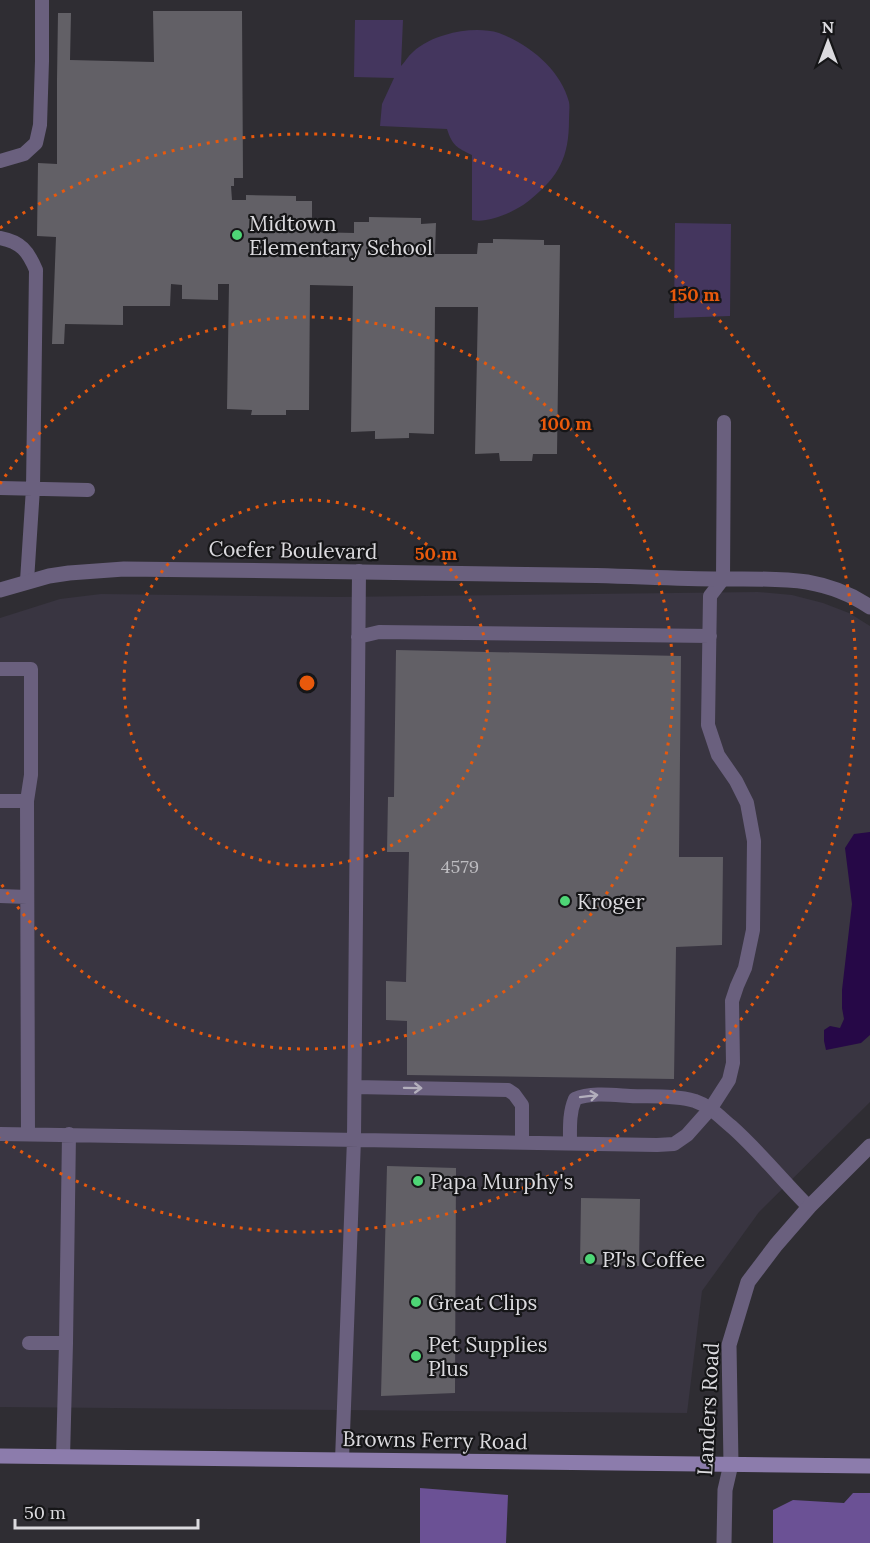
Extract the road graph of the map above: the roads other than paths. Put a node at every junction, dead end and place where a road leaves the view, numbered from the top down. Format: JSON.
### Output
{"nodes":[{"id":1,"x":42,"y":0,"type":"edge"},
{"id":2,"x":0,"y":161,"type":"edge"},
{"id":3,"x":0,"y":238,"type":"edge"},
{"id":4,"x":724,"y":422,"type":"dead end"},
{"id":5,"x":0,"y":488,"type":"edge"},
{"id":6,"x":33,"y":488,"type":"junction"},
{"id":7,"x":88,"y":490,"type":"dead end"},
{"id":8,"x":359,"y":571,"type":"junction"},
{"id":9,"x":723,"y":579,"type":"junction"},
{"id":10,"x":27,"y":581,"type":"junction"},
{"id":11,"x":0,"y":590,"type":"edge"},
{"id":12,"x":870,"y":607,"type":"edge"},
{"id":13,"x":710,"y":636,"type":"junction"},
{"id":14,"x":358,"y":637,"type":"junction"},
{"id":15,"x":0,"y":669,"type":"edge"},
{"id":16,"x":0,"y":801,"type":"edge"},
{"id":17,"x":27,"y":801,"type":"junction"},
{"id":18,"x":0,"y":896,"type":"edge"},
{"id":19,"x":27,"y":897,"type":"junction"},
{"id":20,"x":355,"y":1087,"type":"junction"},
{"id":21,"x":711,"y":1108,"type":"junction"},
{"id":22,"x":0,"y":1134,"type":"edge"},
{"id":23,"x":28,"y":1134,"type":"junction"},
{"id":24,"x":69,"y":1134,"type":"junction"},
{"id":25,"x":354,"y":1139,"type":"junction"},
{"id":26,"x":522,"y":1142,"type":"junction"},
{"id":27,"x":570,"y":1143,"type":"junction"},
{"id":28,"x":870,"y":1146,"type":"edge"},
{"id":29,"x":810,"y":1207,"type":"junction"},
{"id":30,"x":29,"y":1343,"type":"dead end"},
{"id":31,"x":66,"y":1343,"type":"junction"},
{"id":32,"x":0,"y":1456,"type":"edge"},
{"id":33,"x":63,"y":1457,"type":"junction"},
{"id":34,"x":342,"y":1460,"type":"junction"},
{"id":35,"x":731,"y":1464,"type":"junction"},
{"id":36,"x":870,"y":1466,"type":"edge"},
{"id":37,"x":724,"y":1543,"type":"edge"}],
"edges":[{"from":1,"to":2,"type":"lane"},
{"from":3,"to":6,"type":"lane"},
{"from":4,"to":9,"type":"lane"},
{"from":5,"to":6,"type":"lane"},
{"from":6,"to":7,"type":"lane"},
{"from":6,"to":10,"type":"lane"},
{"from":8,"to":9,"type":"street","name":"Coefer Boulevard"},
{"from":8,"to":10,"type":"street","name":"Coefer Boulevard"},
{"from":8,"to":14,"type":"lane"},
{"from":9,"to":12,"type":"street","name":"Coefer Boulevard"},
{"from":9,"to":13,"type":"lane"},
{"from":10,"to":11,"type":"street","name":"Coefer Boulevard"},
{"from":13,"to":14,"type":"lane"},
{"from":13,"to":21,"type":"lane"},
{"from":14,"to":20,"type":"lane"},
{"from":15,"to":17,"type":"lane"},
{"from":16,"to":17,"type":"lane"},
{"from":17,"to":19,"type":"lane"},
{"from":18,"to":19,"type":"lane"},
{"from":19,"to":23,"type":"lane"},
{"from":20,"to":25,"type":"lane"},
{"from":20,"to":26,"type":"lane","one_way":true},
{"from":21,"to":27,"type":"lane"},
{"from":27,"to":21,"type":"lane","one_way":true},
{"from":21,"to":29,"type":"lane"},
{"from":22,"to":23,"type":"lane"},
{"from":23,"to":24,"type":"lane"},
{"from":24,"to":25,"type":"lane"},
{"from":24,"to":31,"type":"lane"},
{"from":25,"to":26,"type":"lane"},
{"from":25,"to":34,"type":"lane"},
{"from":26,"to":27,"type":"lane"},
{"from":28,"to":29,"type":"street","name":"Landers Road"},
{"from":29,"to":35,"type":"street","name":"Landers Road"},
{"from":30,"to":31,"type":"lane"},
{"from":31,"to":33,"type":"lane"},
{"from":32,"to":33,"type":"main road","name":"Browns Ferry Road"},
{"from":33,"to":34,"type":"main road","name":"Browns Ferry Road"},
{"from":34,"to":35,"type":"main road","name":"Browns Ferry Road"},
{"from":35,"to":36,"type":"main road","name":"Browns Ferry Road"},
{"from":35,"to":37,"type":"street","name":"Landers Road"}]}
